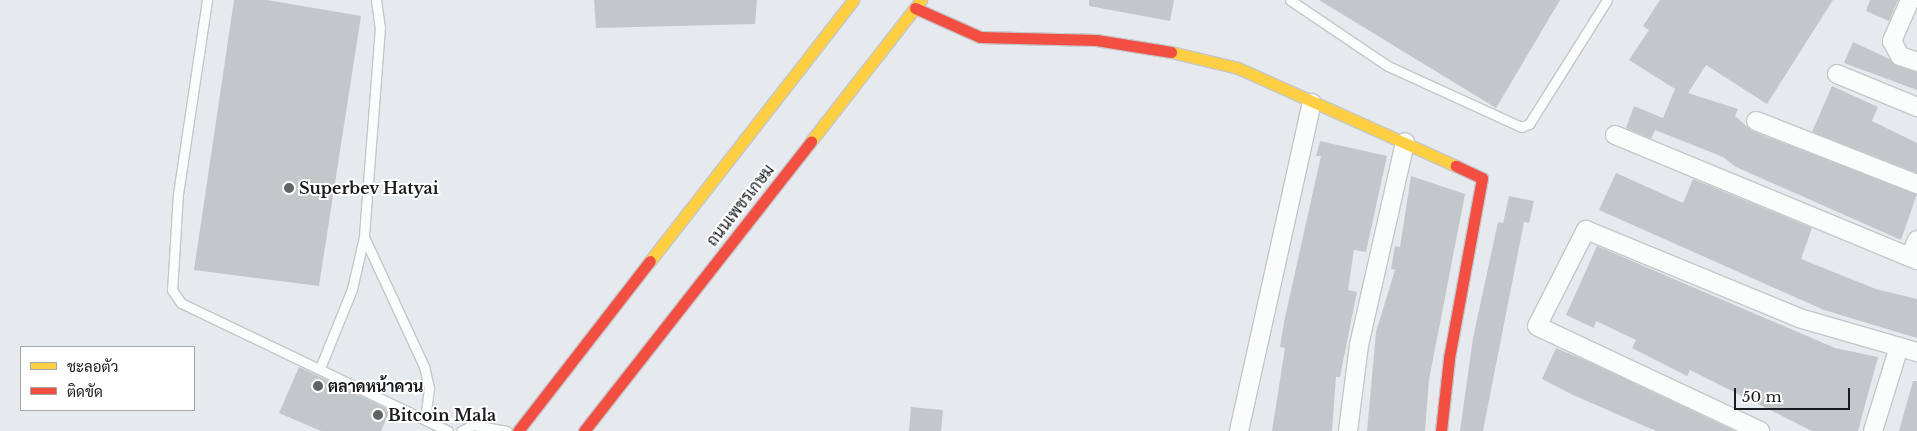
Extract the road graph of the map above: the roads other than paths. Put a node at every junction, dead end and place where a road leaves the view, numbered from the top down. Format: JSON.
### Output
{"nodes":[{"id":1,"x":206,"y":0,"type":"edge"},
{"id":2,"x":376,"y":0,"type":"edge"},
{"id":3,"x":853,"y":0,"type":"edge"},
{"id":4,"x":1290,"y":0,"type":"edge"},
{"id":5,"x":1608,"y":0,"type":"edge"},
{"id":6,"x":1910,"y":0,"type":"edge"},
{"id":7,"x":918,"y":4,"type":"edge"},
{"id":8,"x":1917,"y":62,"type":"edge"},
{"id":9,"x":1836,"y":74,"type":"dead end"},
{"id":10,"x":1312,"y":103,"type":"junction"},
{"id":11,"x":1917,"y":107,"type":"edge"},
{"id":12,"x":1756,"y":121,"type":"dead end"},
{"id":13,"x":1614,"y":135,"type":"dead end"},
{"id":14,"x":1405,"y":142,"type":"junction"},
{"id":15,"x":1917,"y":184,"type":"edge"},
{"id":16,"x":364,"y":237,"type":"junction"},
{"id":17,"x":1917,"y":240,"type":"edge"},
{"id":18,"x":1914,"y":259,"type":"edge"},
{"id":19,"x":1899,"y":347,"type":"junction"},
{"id":20,"x":1917,"y":352,"type":"edge"},
{"id":21,"x":320,"y":368,"type":"junction"},
{"id":22,"x":425,"y":418,"type":"junction"},
{"id":23,"x":448,"y":431,"type":"edge"},
{"id":24,"x":461,"y":431,"type":"edge"},
{"id":25,"x":506,"y":431,"type":"edge"},
{"id":26,"x":518,"y":431,"type":"edge"},
{"id":27,"x":584,"y":431,"type":"edge"},
{"id":28,"x":1239,"y":431,"type":"edge"},
{"id":29,"x":1348,"y":431,"type":"edge"},
{"id":30,"x":1441,"y":431,"type":"edge"},
{"id":31,"x":1760,"y":431,"type":"edge"},
{"id":32,"x":1873,"y":431,"type":"edge"}],
"edges":[{"from":1,"to":21,"type":"lane"},
{"from":2,"to":16,"type":"lane"},
{"from":3,"to":26,"type":"main road"},
{"from":4,"to":5,"type":"lane"},
{"from":6,"to":8,"type":"street"},
{"from":7,"to":10,"type":"main road"},
{"from":7,"to":27,"type":"main road","name":"ถนนเพชรเกษม"},
{"from":9,"to":11,"type":"street"},
{"from":10,"to":14,"type":"main road"},
{"from":10,"to":28,"type":"street"},
{"from":12,"to":15,"type":"street"},
{"from":13,"to":18,"type":"street"},
{"from":14,"to":29,"type":"street"},
{"from":14,"to":30,"type":"main road"},
{"from":16,"to":21,"type":"lane"},
{"from":16,"to":22,"type":"lane"},
{"from":17,"to":18,"type":"street"},
{"from":19,"to":20,"type":"street"},
{"from":19,"to":31,"type":"street"},
{"from":19,"to":32,"type":"street"},
{"from":21,"to":22,"type":"lane"},
{"from":22,"to":23,"type":"lane"},
{"from":24,"to":25,"type":"lane"}]}
